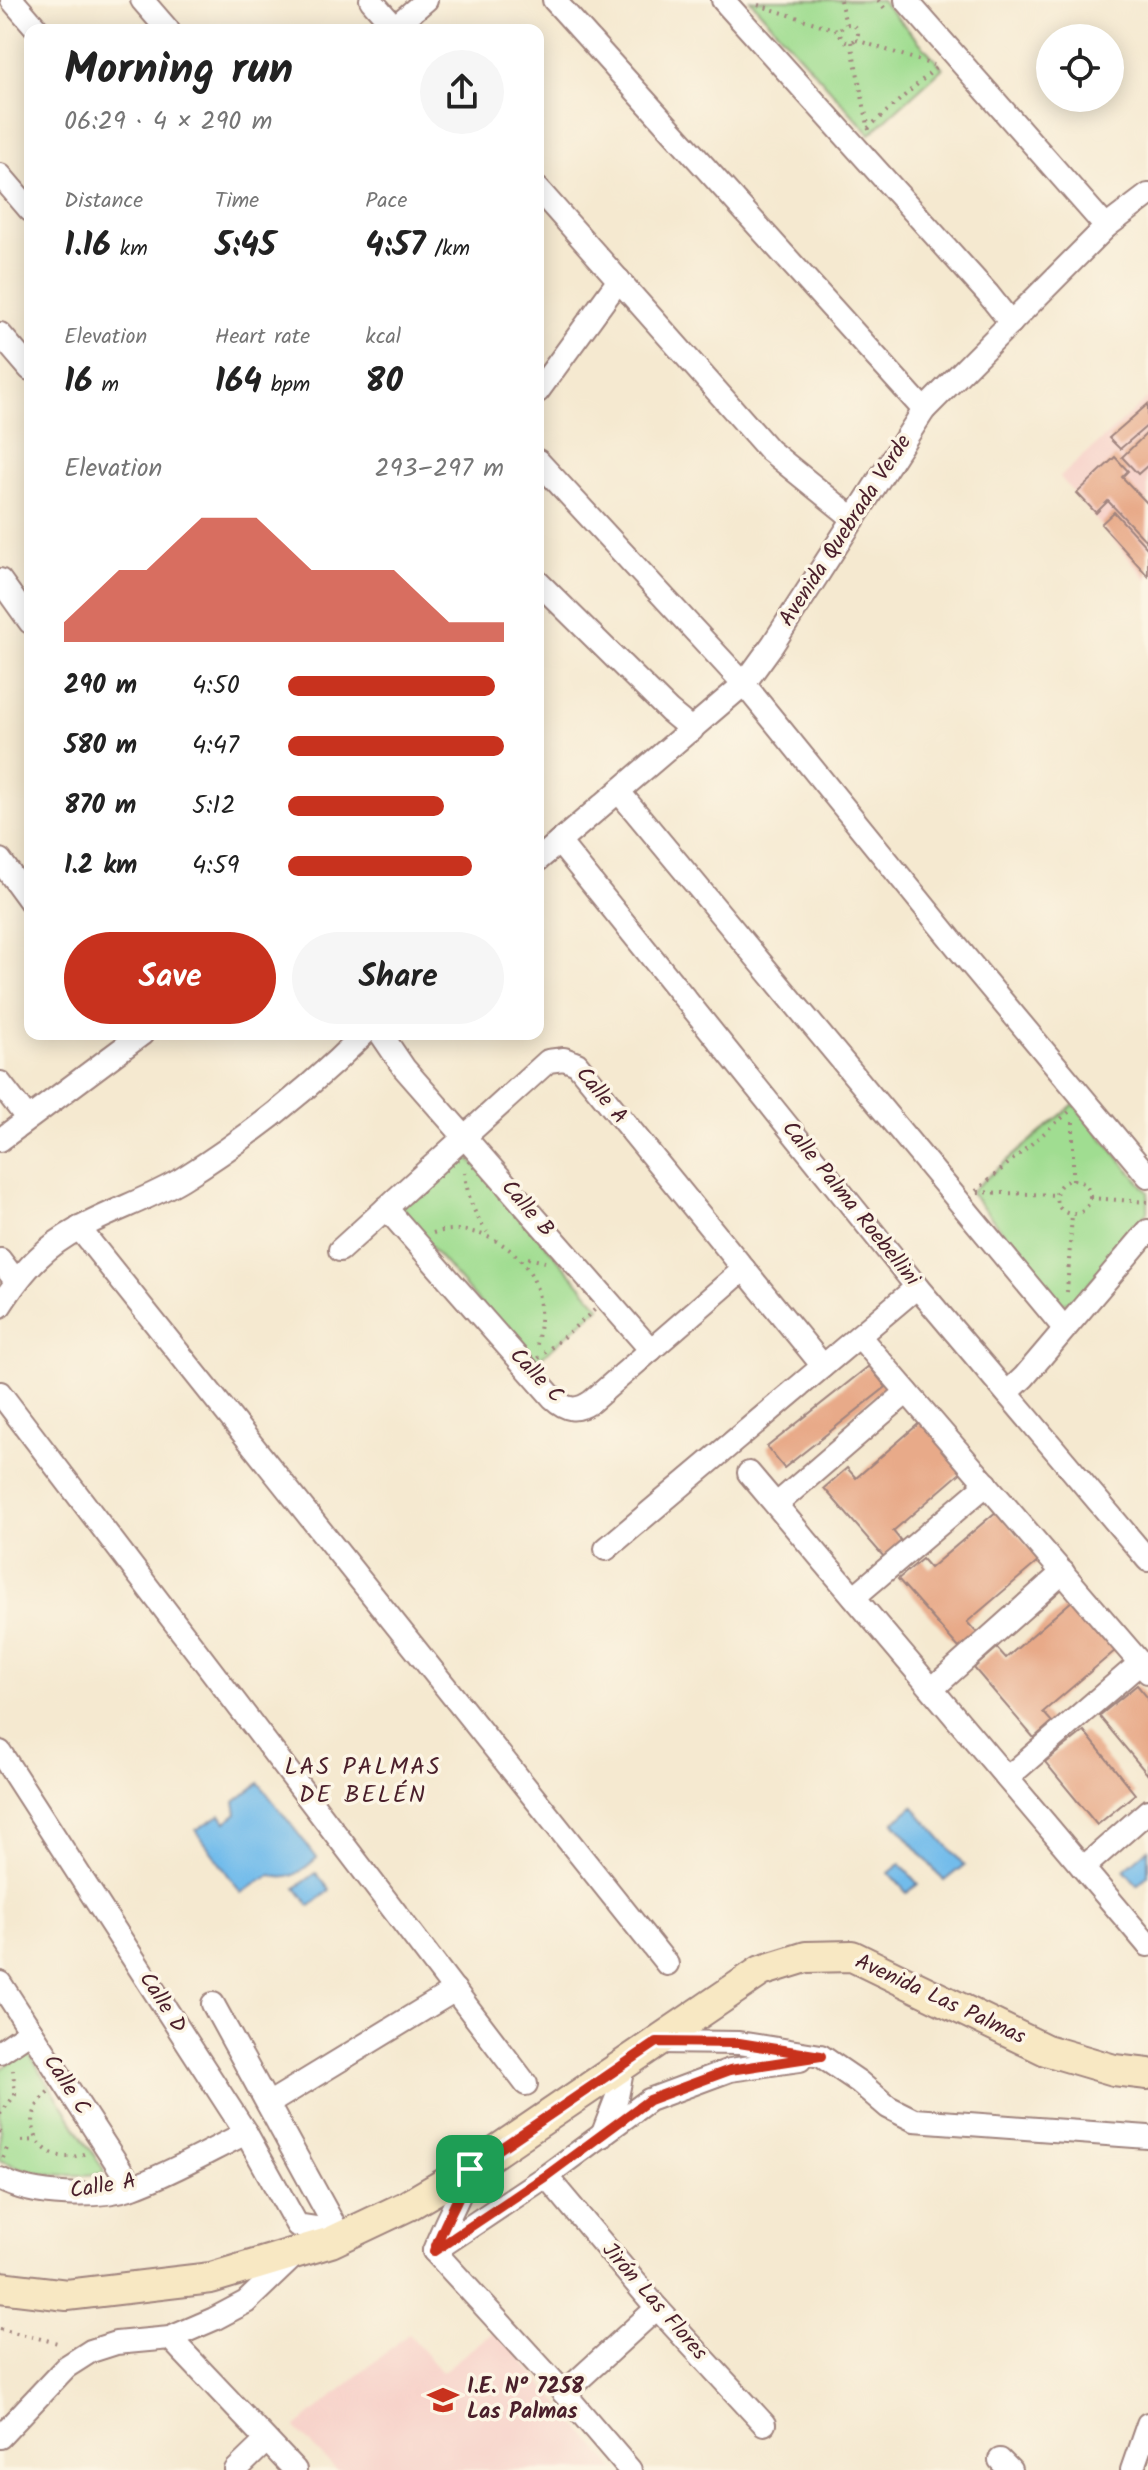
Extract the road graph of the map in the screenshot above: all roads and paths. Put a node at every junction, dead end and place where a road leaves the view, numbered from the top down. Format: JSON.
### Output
{"nodes":[{"id":1,"x":12,"y":0,"type":"edge"},
{"id":2,"x":142,"y":0,"type":"edge"},
{"id":3,"x":371,"y":0,"type":"edge"},
{"id":4,"x":426,"y":0,"type":"edge"},
{"id":5,"x":554,"y":0,"type":"edge"},
{"id":6,"x":723,"y":0,"type":"edge"},
{"id":7,"x":840,"y":0,"type":"edge"},
{"id":8,"x":878,"y":0,"type":"edge"},
{"id":9,"x":897,"y":6,"type":"edge"},
{"id":10,"x":739,"y":17,"type":"junction"},
{"id":11,"x":33,"y":24,"type":"edge"},
{"id":12,"x":163,"y":24,"type":"edge"},
{"id":13,"x":390,"y":24,"type":"edge"},
{"id":14,"x":400,"y":24,"type":"edge"},
{"id":15,"x":846,"y":24,"type":"junction"},
{"id":16,"x":840,"y":31,"type":"junction"},
{"id":17,"x":854,"y":41,"type":"junction"},
{"id":18,"x":928,"y":56,"type":"dead end"},
{"id":19,"x":946,"y":61,"type":"junction"},
{"id":20,"x":869,"y":129,"type":"junction"},
{"id":21,"x":852,"y":145,"type":"junction"},
{"id":22,"x":0,"y":175,"type":"edge"},
{"id":23,"x":544,"y":196,"type":"edge"},
{"id":24,"x":24,"y":203,"type":"edge"},
{"id":25,"x":1144,"y":206,"type":"edge"},
{"id":26,"x":1106,"y":227,"type":"junction"},
{"id":27,"x":619,"y":280,"type":"junction"},
{"id":28,"x":1011,"y":323,"type":"junction"},
{"id":29,"x":0,"y":334,"type":"edge"},
{"id":30,"x":24,"y":362,"type":"edge"},
{"id":31,"x":544,"y":383,"type":"edge"},
{"id":32,"x":924,"y":410,"type":"junction"},
{"id":33,"x":544,"y":467,"type":"edge"},
{"id":34,"x":854,"y":519,"type":"junction"},
{"id":35,"x":0,"y":580,"type":"edge"},
{"id":36,"x":544,"y":588,"type":"edge"},
{"id":37,"x":24,"y":614,"type":"edge"},
{"id":38,"x":744,"y":684,"type":"junction"},
{"id":39,"x":692,"y":730,"type":"junction"},
{"id":40,"x":619,"y":792,"type":"junction"},
{"id":41,"x":559,"y":842,"type":"junction"},
{"id":42,"x":544,"y":855,"type":"edge"},
{"id":43,"x":0,"y":860,"type":"edge"},
{"id":44,"x":24,"y":893,"type":"edge"},
{"id":45,"x":130,"y":1040,"type":"edge"},
{"id":46,"x":358,"y":1040,"type":"edge"},
{"id":47,"x":371,"y":1040,"type":"edge"},
{"id":48,"x":385,"y":1040,"type":"edge"},
{"id":49,"x":404,"y":1068,"type":"junction"},
{"id":50,"x":0,"y":1083,"type":"edge"},
{"id":51,"x":27,"y":1118,"type":"junction"},
{"id":52,"x":0,"y":1140,"type":"edge"},
{"id":53,"x":465,"y":1146,"type":"junction"},
{"id":54,"x":1148,"y":1176,"type":"edge"},
{"id":55,"x":1073,"y":1180,"type":"junction"},
{"id":56,"x":1056,"y":1195,"type":"junction"},
{"id":57,"x":968,"y":1198,"type":"junction"},
{"id":58,"x":1090,"y":1198,"type":"junction"},
{"id":59,"x":984,"y":1203,"type":"dead end"},
{"id":60,"x":1148,"y":1204,"type":"edge"},
{"id":61,"x":386,"y":1208,"type":"junction"},
{"id":62,"x":1072,"y":1214,"type":"junction"},
{"id":63,"x":79,"y":1228,"type":"junction"},
{"id":64,"x":1148,"y":1231,"type":"edge"},
{"id":65,"x":487,"y":1232,"type":"dead end"},
{"id":66,"x":422,"y":1236,"type":"junction"},
{"id":67,"x":340,"y":1250,"type":"dead end"},
{"id":68,"x":0,"y":1260,"type":"edge"},
{"id":69,"x":744,"y":1269,"type":"junction"},
{"id":70,"x":16,"y":1281,"type":"junction"},
{"id":71,"x":917,"y":1287,"type":"junction"},
{"id":72,"x":0,"y":1306,"type":"edge"},
{"id":73,"x":1064,"y":1327,"type":"junction"},
{"id":74,"x":859,"y":1336,"type":"junction"},
{"id":75,"x":651,"y":1350,"type":"junction"},
{"id":76,"x":533,"y":1363,"type":"junction"},
{"id":77,"x":823,"y":1366,"type":"junction"},
{"id":78,"x":907,"y":1392,"type":"junction"},
{"id":79,"x":0,"y":1393,"type":"edge"},
{"id":80,"x":1007,"y":1393,"type":"junction"},
{"id":81,"x":749,"y":1473,"type":"dead end"},
{"id":82,"x":987,"y":1484,"type":"junction"},
{"id":83,"x":777,"y":1504,"type":"junction"},
{"id":84,"x":606,"y":1549,"type":"dead end"},
{"id":85,"x":1148,"y":1560,"type":"edge"},
{"id":86,"x":1063,"y":1572,"type":"junction"},
{"id":87,"x":854,"y":1597,"type":"junction"},
{"id":88,"x":1144,"y":1667,"type":"edge"},
{"id":89,"x":932,"y":1689,"type":"junction"},
{"id":90,"x":0,"y":1752,"type":"edge"},
{"id":91,"x":1007,"y":1778,"type":"junction"},
{"id":92,"x":1148,"y":1811,"type":"edge"},
{"id":93,"x":1083,"y":1868,"type":"junction"},
{"id":94,"x":1148,"y":1945,"type":"edge"},
{"id":95,"x":667,"y":1964,"type":"dead end"},
{"id":96,"x":0,"y":1983,"type":"edge"},
{"id":97,"x":455,"y":1990,"type":"junction"},
{"id":98,"x":213,"y":2004,"type":"dead end"},
{"id":99,"x":31,"y":2031,"type":"junction"},
{"id":100,"x":657,"y":2042,"type":"junction"},
{"id":101,"x":821,"y":2056,"type":"junction"},
{"id":102,"x":5,"y":2058,"type":"edge"},
{"id":103,"x":623,"y":2066,"type":"junction"},
{"id":104,"x":1148,"y":2074,"type":"edge"},
{"id":105,"x":526,"y":2084,"type":"dead end"},
{"id":106,"x":51,"y":2090,"type":"dead end"},
{"id":107,"x":268,"y":2104,"type":"junction"},
{"id":108,"x":0,"y":2114,"type":"edge"},
{"id":109,"x":246,"y":2133,"type":"junction"},
{"id":110,"x":602,"y":2137,"type":"junction"},
{"id":111,"x":1148,"y":2137,"type":"edge"},
{"id":112,"x":37,"y":2140,"type":"junction"},
{"id":113,"x":22,"y":2141,"type":"dead end"},
{"id":114,"x":8,"y":2146,"type":"dead end"},
{"id":115,"x":0,"y":2159,"type":"edge"},
{"id":116,"x":97,"y":2161,"type":"dead end"},
{"id":117,"x":470,"y":2169,"type":"junction"},
{"id":118,"x":546,"y":2176,"type":"junction"},
{"id":119,"x":0,"y":2179,"type":"edge"},
{"id":120,"x":132,"y":2187,"type":"junction"},
{"id":121,"x":338,"y":2234,"type":"junction"},
{"id":122,"x":434,"y":2251,"type":"junction"},
{"id":123,"x":297,"y":2253,"type":"junction"},
{"id":124,"x":0,"y":2287,"type":"edge"},
{"id":125,"x":657,"y":2308,"type":"junction"},
{"id":126,"x":0,"y":2329,"type":"edge"},
{"id":127,"x":170,"y":2338,"type":"junction"},
{"id":128,"x":91,"y":2351,"type":"junction"},
{"id":129,"x":564,"y":2393,"type":"junction"},
{"id":130,"x":764,"y":2424,"type":"dead end"},
{"id":131,"x":1148,"y":2424,"type":"edge"},
{"id":132,"x":0,"y":2437,"type":"edge"},
{"id":133,"x":266,"y":2441,"type":"junction"},
{"id":134,"x":1140,"y":2462,"type":"edge"},
{"id":135,"x":236,"y":2470,"type":"edge"},
{"id":136,"x":295,"y":2470,"type":"edge"},
{"id":137,"x":630,"y":2470,"type":"edge"}],
"edges":[{"from":1,"to":11,"type":"street"},
{"from":2,"to":12,"type":"street"},
{"from":3,"to":13,"type":"street"},
{"from":4,"to":14,"type":"street"},
{"from":5,"to":32,"type":"street"},
{"from":6,"to":10,"type":"street"},
{"from":7,"to":15,"type":"path"},
{"from":8,"to":9,"type":"path"},
{"from":9,"to":19,"type":"street"},
{"from":10,"to":16,"type":"path"},
{"from":10,"to":21,"type":"street"},
{"from":15,"to":16,"type":"path"},
{"from":15,"to":17,"type":"path"},
{"from":16,"to":17,"type":"path"},
{"from":17,"to":19,"type":"path"},
{"from":17,"to":20,"type":"path"},
{"from":18,"to":19,"type":"path"},
{"from":19,"to":20,"type":"path"},
{"from":19,"to":26,"type":"street"},
{"from":20,"to":21,"type":"path"},
{"from":21,"to":28,"type":"street"},
{"from":22,"to":24,"type":"street"},
{"from":23,"to":27,"type":"street"},
{"from":25,"to":26,"type":"street","name":"Avenida Quebrada Verde"},
{"from":26,"to":28,"type":"street","name":"Avenida Quebrada Verde"},
{"from":27,"to":31,"type":"street"},
{"from":27,"to":34,"type":"street"},
{"from":28,"to":32,"type":"street","name":"Avenida Quebrada Verde"},
{"from":29,"to":30,"type":"street"},
{"from":32,"to":34,"type":"street","name":"Avenida Quebrada Verde"},
{"from":33,"to":38,"type":"street"},
{"from":34,"to":38,"type":"street","name":"Avenida Quebrada Verde"},
{"from":35,"to":37,"type":"street"},
{"from":36,"to":39,"type":"street"},
{"from":38,"to":39,"type":"street","name":"Avenida Quebrada Verde"},
{"from":38,"to":54,"type":"street"},
{"from":39,"to":40,"type":"street","name":"Avenida Quebrada Verde"},
{"from":40,"to":41,"type":"street","name":"Avenida Quebrada Verde"},
{"from":40,"to":57,"type":"street"},
{"from":41,"to":42,"type":"street","name":"Avenida Quebrada Verde"},
{"from":41,"to":71,"type":"street","name":"Calle Palma Roebellini"},
{"from":43,"to":44,"type":"street"},
{"from":45,"to":51,"type":"street"},
{"from":46,"to":63,"type":"street"},
{"from":47,"to":49,"type":"street","name":"Calle B"},
{"from":48,"to":49,"type":"street","name":"Calle B"},
{"from":49,"to":53,"type":"street","name":"Calle B"},
{"from":50,"to":51,"type":"street"},
{"from":51,"to":52,"type":"street"},
{"from":53,"to":61,"type":"street","name":"Calle A"},
{"from":53,"to":65,"type":"path"},
{"from":53,"to":66,"type":"path"},
{"from":53,"to":69,"type":"street","name":"Calle A"},
{"from":53,"to":75,"type":"street","name":"Calle B"},
{"from":53,"to":76,"type":"path"},
{"from":55,"to":56,"type":"path"},
{"from":55,"to":57,"type":"path"},
{"from":55,"to":58,"type":"path"},
{"from":56,"to":57,"type":"path"},
{"from":56,"to":62,"type":"path"},
{"from":57,"to":59,"type":"path"},
{"from":57,"to":73,"type":"street"},
{"from":58,"to":60,"type":"path"},
{"from":58,"to":62,"type":"path"},
{"from":61,"to":67,"type":"street","name":"Calle A"},
{"from":61,"to":75,"type":"street","name":"Calle C"},
{"from":62,"to":73,"type":"path"},
{"from":63,"to":70,"type":"street"},
{"from":63,"to":95,"type":"street"},
{"from":64,"to":73,"type":"street"},
{"from":66,"to":76,"type":"path"},
{"from":66,"to":76,"type":"path"},
{"from":68,"to":70,"type":"street"},
{"from":69,"to":75,"type":"street","name":"Calle C"},
{"from":69,"to":77,"type":"street","name":"Calle A"},
{"from":70,"to":72,"type":"street"},
{"from":71,"to":74,"type":"street"},
{"from":71,"to":80,"type":"street","name":"Calle Palma Roebellini"},
{"from":73,"to":80,"type":"street"},
{"from":74,"to":77,"type":"street"},
{"from":74,"to":78,"type":"street"},
{"from":77,"to":84,"type":"street"},
{"from":78,"to":82,"type":"street"},
{"from":78,"to":83,"type":"street"},
{"from":79,"to":97,"type":"street"},
{"from":80,"to":85,"type":"street","name":"Calle Palma Roebellini"},
{"from":81,"to":83,"type":"street"},
{"from":82,"to":86,"type":"street"},
{"from":82,"to":87,"type":"street"},
{"from":83,"to":87,"type":"street"},
{"from":86,"to":88,"type":"street"},
{"from":86,"to":89,"type":"street"},
{"from":87,"to":89,"type":"street"},
{"from":88,"to":91,"type":"street"},
{"from":89,"to":91,"type":"street"},
{"from":90,"to":109,"type":"street","name":"Calle D"},
{"from":91,"to":93,"type":"street"},
{"from":92,"to":93,"type":"street"},
{"from":93,"to":94,"type":"street"},
{"from":96,"to":99,"type":"street","name":"Calle C"},
{"from":97,"to":105,"type":"street"},
{"from":97,"to":107,"type":"street"},
{"from":98,"to":107,"type":"street"},
{"from":99,"to":102,"type":"street"},
{"from":99,"to":120,"type":"street","name":"Calle C"},
{"from":100,"to":101,"type":"street"},
{"from":100,"to":103,"type":"main road","name":"Avenida Las Palmas"},
{"from":100,"to":104,"type":"main road","name":"Avenida Las Palmas"},
{"from":101,"to":110,"type":"street"},
{"from":101,"to":111,"type":"street"},
{"from":102,"to":108,"type":"path"},
{"from":103,"to":110,"type":"street"},
{"from":103,"to":117,"type":"main road","name":"Avenida Las Palmas"},
{"from":106,"to":112,"type":"path"},
{"from":107,"to":121,"type":"street"},
{"from":109,"to":120,"type":"street","name":"Calle A"},
{"from":109,"to":121,"type":"street","name":"Calle D"},
{"from":110,"to":118,"type":"street"},
{"from":112,"to":113,"type":"path"},
{"from":112,"to":116,"type":"path"},
{"from":114,"to":115,"type":"path"},
{"from":117,"to":121,"type":"main road","name":"Avenida Las Palmas"},
{"from":117,"to":122,"type":"street"},
{"from":118,"to":122,"type":"street"},
{"from":118,"to":125,"type":"street","name":"Jirón Las Flores"},
{"from":119,"to":120,"type":"street","name":"Calle A"},
{"from":121,"to":123,"type":"main road","name":"Avenida Las Palmas"},
{"from":122,"to":129,"type":"street"},
{"from":123,"to":124,"type":"main road","name":"Avenida Las Palmas"},
{"from":123,"to":127,"type":"street"},
{"from":125,"to":129,"type":"street"},
{"from":125,"to":130,"type":"street","name":"Jirón Las Flores"},
{"from":126,"to":128,"type":"path"},
{"from":127,"to":128,"type":"street"},
{"from":127,"to":133,"type":"street"},
{"from":128,"to":132,"type":"street"},
{"from":129,"to":137,"type":"street"},
{"from":131,"to":134,"type":"street"},
{"from":133,"to":135,"type":"street"},
{"from":133,"to":136,"type":"street"}]}
